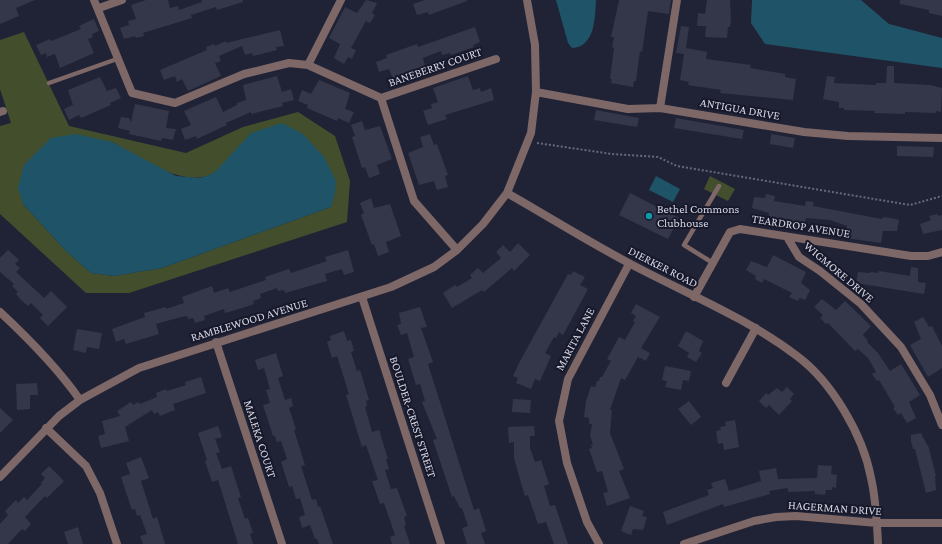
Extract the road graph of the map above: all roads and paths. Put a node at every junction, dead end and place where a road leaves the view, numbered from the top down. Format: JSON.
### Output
{"nodes":[{"id":1,"x":94,"y":0,"type":"edge"},
{"id":2,"x":122,"y":0,"type":"edge"},
{"id":3,"x":341,"y":0,"type":"edge"},
{"id":4,"x":527,"y":0,"type":"edge"},
{"id":5,"x":677,"y":0,"type":"edge"},
{"id":6,"x":99,"y":8,"type":"junction"},
{"id":7,"x":117,"y":59,"type":"junction"},
{"id":8,"x":496,"y":59,"type":"dead end"},
{"id":9,"x":308,"y":65,"type":"junction"},
{"id":10,"x":49,"y":83,"type":"dead end"},
{"id":11,"x":536,"y":92,"type":"junction"},
{"id":12,"x":381,"y":98,"type":"junction"},
{"id":13,"x":660,"y":108,"type":"junction"},
{"id":14,"x":942,"y":138,"type":"edge"},
{"id":15,"x":528,"y":141,"type":"junction"},
{"id":16,"x":719,"y":186,"type":"dead end"},
{"id":17,"x":506,"y":193,"type":"junction"},
{"id":18,"x":942,"y":196,"type":"edge"},
{"id":19,"x":787,"y":237,"type":"junction"},
{"id":20,"x":457,"y":250,"type":"junction"},
{"id":21,"x":942,"y":252,"type":"edge"},
{"id":22,"x":713,"y":262,"type":"junction"},
{"id":23,"x":629,"y":264,"type":"junction"},
{"id":24,"x":362,"y":297,"type":"junction"},
{"id":25,"x":694,"y":297,"type":"junction"},
{"id":26,"x":0,"y":312,"type":"edge"},
{"id":27,"x":756,"y":328,"type":"junction"},
{"id":28,"x":216,"y":342,"type":"junction"},
{"id":29,"x":726,"y":383,"type":"dead end"},
{"id":30,"x":80,"y":400,"type":"junction"},
{"id":31,"x":942,"y":425,"type":"edge"},
{"id":32,"x":46,"y":428,"type":"junction"},
{"id":33,"x":0,"y":476,"type":"edge"},
{"id":34,"x":877,"y":523,"type":"junction"},
{"id":35,"x":942,"y":523,"type":"edge"},
{"id":36,"x":116,"y":544,"type":"edge"},
{"id":37,"x":282,"y":544,"type":"edge"},
{"id":38,"x":441,"y":544,"type":"edge"},
{"id":39,"x":599,"y":544,"type":"edge"},
{"id":40,"x":684,"y":544,"type":"edge"},
{"id":41,"x":878,"y":544,"type":"edge"}],
"edges":[{"from":1,"to":6,"type":"street"},
{"from":2,"to":6,"type":"street"},
{"from":3,"to":9,"type":"street"},
{"from":4,"to":11,"type":"street"},
{"from":5,"to":13,"type":"street"},
{"from":6,"to":7,"type":"street"},
{"from":7,"to":9,"type":"street"},
{"from":7,"to":10,"type":"lane"},
{"from":8,"to":12,"type":"street","name":"BANEBERRY COURT"},
{"from":9,"to":12,"type":"street"},
{"from":11,"to":13,"type":"street","name":"ANTIGUA DRIVE"},
{"from":11,"to":15,"type":"street"},
{"from":12,"to":20,"type":"street"},
{"from":13,"to":14,"type":"street","name":"ANTIGUA DRIVE"},
{"from":15,"to":17,"type":"street"},
{"from":15,"to":18,"type":"path"},
{"from":16,"to":22,"type":"lane"},
{"from":17,"to":20,"type":"street","name":"RAMBLEWOOD AVENUE"},
{"from":17,"to":23,"type":"street","name":"DIERKER ROAD"},
{"from":19,"to":21,"type":"street","name":"TEARDROP AVENUE"},
{"from":19,"to":22,"type":"street","name":"TEARDROP AVENUE"},
{"from":19,"to":31,"type":"street","name":"WIGMORE DRIVE"},
{"from":20,"to":24,"type":"street","name":"RAMBLEWOOD AVENUE"},
{"from":22,"to":25,"type":"street","name":"TEARDROP AVENUE"},
{"from":23,"to":25,"type":"street","name":"DIERKER ROAD"},
{"from":23,"to":39,"type":"street","name":"MARITA LANE"},
{"from":24,"to":28,"type":"street","name":"RAMBLEWOOD AVENUE"},
{"from":24,"to":38,"type":"street","name":"BOULDER-CREST STREET"},
{"from":25,"to":27,"type":"street","name":"DIERKER ROAD"},
{"from":26,"to":30,"type":"street"},
{"from":27,"to":29,"type":"street"},
{"from":27,"to":34,"type":"street","name":"DIERKER ROAD"},
{"from":28,"to":30,"type":"street","name":"RAMBLEWOOD AVENUE"},
{"from":28,"to":37,"type":"street","name":"MALEKA COURT"},
{"from":30,"to":32,"type":"street","name":"RAMBLEWOOD AVENUE"},
{"from":32,"to":33,"type":"street","name":"RAMBLEWOOD AVENUE"},
{"from":32,"to":36,"type":"street"},
{"from":34,"to":35,"type":"street","name":"HAGERMAN DRIVE"},
{"from":34,"to":40,"type":"street","name":"HAGERMAN DRIVE"},
{"from":34,"to":41,"type":"street","name":"DIERKER ROAD"}]}
